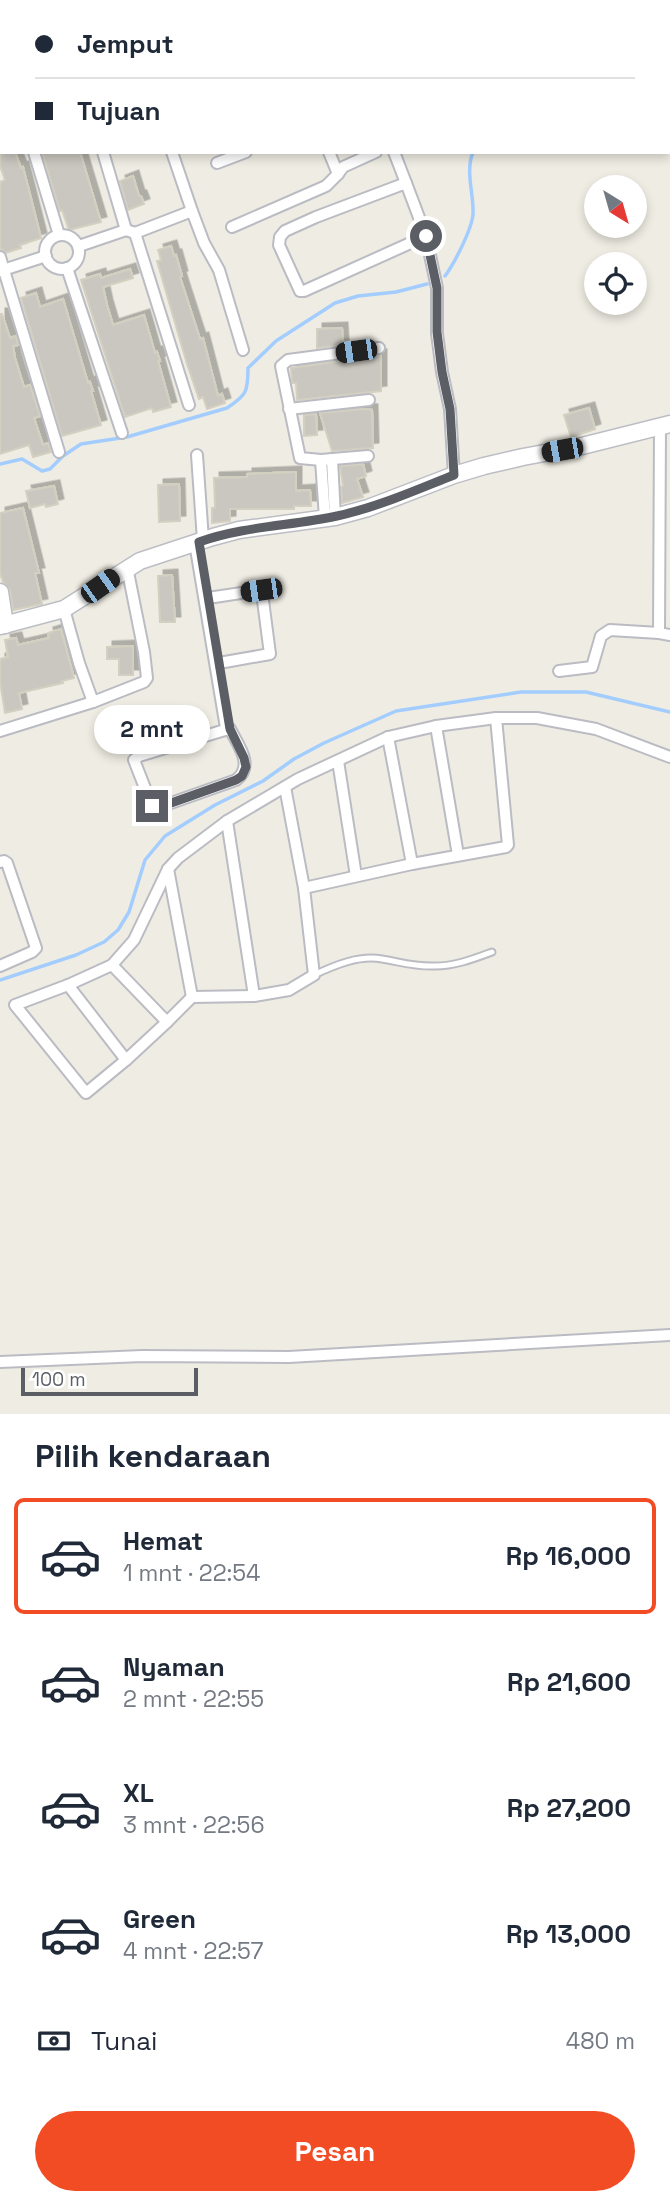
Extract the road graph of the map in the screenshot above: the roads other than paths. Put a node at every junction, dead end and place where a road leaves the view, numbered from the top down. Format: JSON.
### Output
{"nodes":[{"id":1,"x":35,"y":154,"type":"edge"},
{"id":2,"x":104,"y":154,"type":"edge"},
{"id":3,"x":174,"y":154,"type":"edge"},
{"id":4,"x":241,"y":154,"type":"edge"},
{"id":5,"x":330,"y":154,"type":"edge"},
{"id":6,"x":372,"y":154,"type":"edge"},
{"id":7,"x":395,"y":154,"type":"edge"},
{"id":8,"x":217,"y":163,"type":"dead end"},
{"id":9,"x":338,"y":174,"type":"junction"},
{"id":10,"x":406,"y":183,"type":"junction"},
{"id":11,"x":192,"y":211,"type":"junction"},
{"id":12,"x":232,"y":227,"type":"dead end"},
{"id":13,"x":131,"y":231,"type":"junction"},
{"id":14,"x":59,"y":235,"type":"junction"},
{"id":15,"x":426,"y":236,"type":"junction"},
{"id":16,"x":79,"y":246,"type":"junction"},
{"id":17,"x":46,"y":256,"type":"junction"},
{"id":18,"x":0,"y":257,"type":"edge"},
{"id":19,"x":67,"y":268,"type":"junction"},
{"id":20,"x":2,"y":271,"type":"edge"},
{"id":21,"x":379,"y":348,"type":"dead end"},
{"id":22,"x":243,"y":350,"type":"dead end"},
{"id":23,"x":369,"y":400,"type":"dead end"},
{"id":24,"x":188,"y":405,"type":"dead end"},
{"id":25,"x":289,"y":409,"type":"junction"},
{"id":26,"x":665,"y":426,"type":"edge"},
{"id":27,"x":121,"y":433,"type":"dead end"},
{"id":28,"x":59,"y":452,"type":"dead end"},
{"id":29,"x":197,"y":455,"type":"dead end"},
{"id":30,"x":368,"y":456,"type":"dead end"},
{"id":31,"x":327,"y":459,"type":"junction"},
{"id":32,"x":454,"y":475,"type":"junction"},
{"id":33,"x":330,"y":517,"type":"junction"},
{"id":34,"x":199,"y":542,"type":"junction"},
{"id":35,"x":127,"y":567,"type":"junction"},
{"id":36,"x":0,"y":592,"type":"edge"},
{"id":37,"x":208,"y":598,"type":"junction"},
{"id":38,"x":64,"y":610,"type":"junction"},
{"id":39,"x":2,"y":625,"type":"edge"},
{"id":40,"x":665,"y":634,"type":"edge"},
{"id":41,"x":219,"y":663,"type":"junction"},
{"id":42,"x":559,"y":671,"type":"dead end"},
{"id":43,"x":93,"y":702,"type":"junction"},
{"id":44,"x":496,"y":719,"type":"junction"},
{"id":45,"x":436,"y":726,"type":"junction"},
{"id":46,"x":227,"y":730,"type":"junction"},
{"id":47,"x":0,"y":731,"type":"edge"},
{"id":48,"x":388,"y":737,"type":"junction"},
{"id":49,"x":670,"y":757,"type":"edge"},
{"id":50,"x":338,"y":761,"type":"junction"},
{"id":51,"x":285,"y":787,"type":"junction"},
{"id":52,"x":227,"y":821,"type":"junction"},
{"id":53,"x":458,"y":855,"type":"junction"},
{"id":54,"x":0,"y":862,"type":"edge"},
{"id":55,"x":412,"y":864,"type":"junction"},
{"id":56,"x":168,"y":869,"type":"junction"},
{"id":57,"x":356,"y":876,"type":"junction"},
{"id":58,"x":304,"y":888,"type":"junction"},
{"id":59,"x":492,"y":952,"type":"dead end"},
{"id":60,"x":112,"y":965,"type":"junction"},
{"id":61,"x":0,"y":966,"type":"edge"},
{"id":62,"x":314,"y":975,"type":"junction"},
{"id":63,"x":68,"y":985,"type":"junction"},
{"id":64,"x":254,"y":996,"type":"junction"},
{"id":65,"x":192,"y":997,"type":"junction"},
{"id":66,"x":167,"y":1022,"type":"junction"},
{"id":67,"x":126,"y":1060,"type":"junction"},
{"id":68,"x":670,"y":1335,"type":"edge"},
{"id":69,"x":0,"y":1362,"type":"edge"}],
"edges":[{"from":1,"to":14,"type":"street"},
{"from":2,"to":13,"type":"street"},
{"from":3,"to":11,"type":"street"},
{"from":4,"to":8,"type":"street"},
{"from":5,"to":9,"type":"street"},
{"from":6,"to":9,"type":"street"},
{"from":7,"to":10,"type":"street"},
{"from":9,"to":12,"type":"street"},
{"from":10,"to":15,"type":"street"},
{"from":10,"to":15,"type":"street"},
{"from":11,"to":13,"type":"street"},
{"from":11,"to":22,"type":"street"},
{"from":13,"to":16,"type":"street"},
{"from":13,"to":24,"type":"street"},
{"from":14,"to":16,"type":"street"},
{"from":14,"to":17,"type":"street"},
{"from":15,"to":32,"type":"street"},
{"from":16,"to":19,"type":"street"},
{"from":17,"to":19,"type":"street"},
{"from":17,"to":20,"type":"street"},
{"from":18,"to":20,"type":"street"},
{"from":19,"to":27,"type":"street"},
{"from":20,"to":28,"type":"street"},
{"from":21,"to":25,"type":"street"},
{"from":23,"to":25,"type":"street"},
{"from":25,"to":31,"type":"street"},
{"from":26,"to":32,"type":"street"},
{"from":26,"to":40,"type":"street"},
{"from":29,"to":34,"type":"street"},
{"from":30,"to":31,"type":"street"},
{"from":31,"to":33,"type":"street"},
{"from":32,"to":33,"type":"street"},
{"from":33,"to":34,"type":"street"},
{"from":34,"to":35,"type":"street"},
{"from":34,"to":37,"type":"street"},
{"from":34,"to":46,"type":"street"},
{"from":35,"to":38,"type":"street"},
{"from":35,"to":43,"type":"street"},
{"from":36,"to":39,"type":"street"},
{"from":37,"to":41,"type":"street"},
{"from":37,"to":41,"type":"street"},
{"from":38,"to":39,"type":"street"},
{"from":38,"to":43,"type":"street"},
{"from":40,"to":42,"type":"street"},
{"from":41,"to":46,"type":"street"},
{"from":43,"to":47,"type":"street"},
{"from":44,"to":45,"type":"street"},
{"from":44,"to":49,"type":"street"},
{"from":44,"to":53,"type":"street"},
{"from":45,"to":48,"type":"street"},
{"from":45,"to":53,"type":"street"},
{"from":46,"to":46,"type":"street"},
{"from":48,"to":50,"type":"street"},
{"from":48,"to":55,"type":"street"},
{"from":50,"to":51,"type":"street"},
{"from":50,"to":57,"type":"street"},
{"from":51,"to":52,"type":"street"},
{"from":51,"to":58,"type":"street"},
{"from":52,"to":56,"type":"street"},
{"from":52,"to":64,"type":"street"},
{"from":53,"to":55,"type":"street"},
{"from":54,"to":61,"type":"street"},
{"from":55,"to":57,"type":"street"},
{"from":56,"to":60,"type":"street"},
{"from":56,"to":65,"type":"street"},
{"from":57,"to":58,"type":"street"},
{"from":58,"to":62,"type":"street"},
{"from":59,"to":62,"type":"lane"},
{"from":60,"to":63,"type":"street"},
{"from":60,"to":66,"type":"street"},
{"from":62,"to":64,"type":"street"},
{"from":63,"to":67,"type":"street"},
{"from":63,"to":67,"type":"street"},
{"from":64,"to":65,"type":"street"},
{"from":65,"to":66,"type":"street"},
{"from":66,"to":67,"type":"street"},
{"from":68,"to":69,"type":"street"}]}
